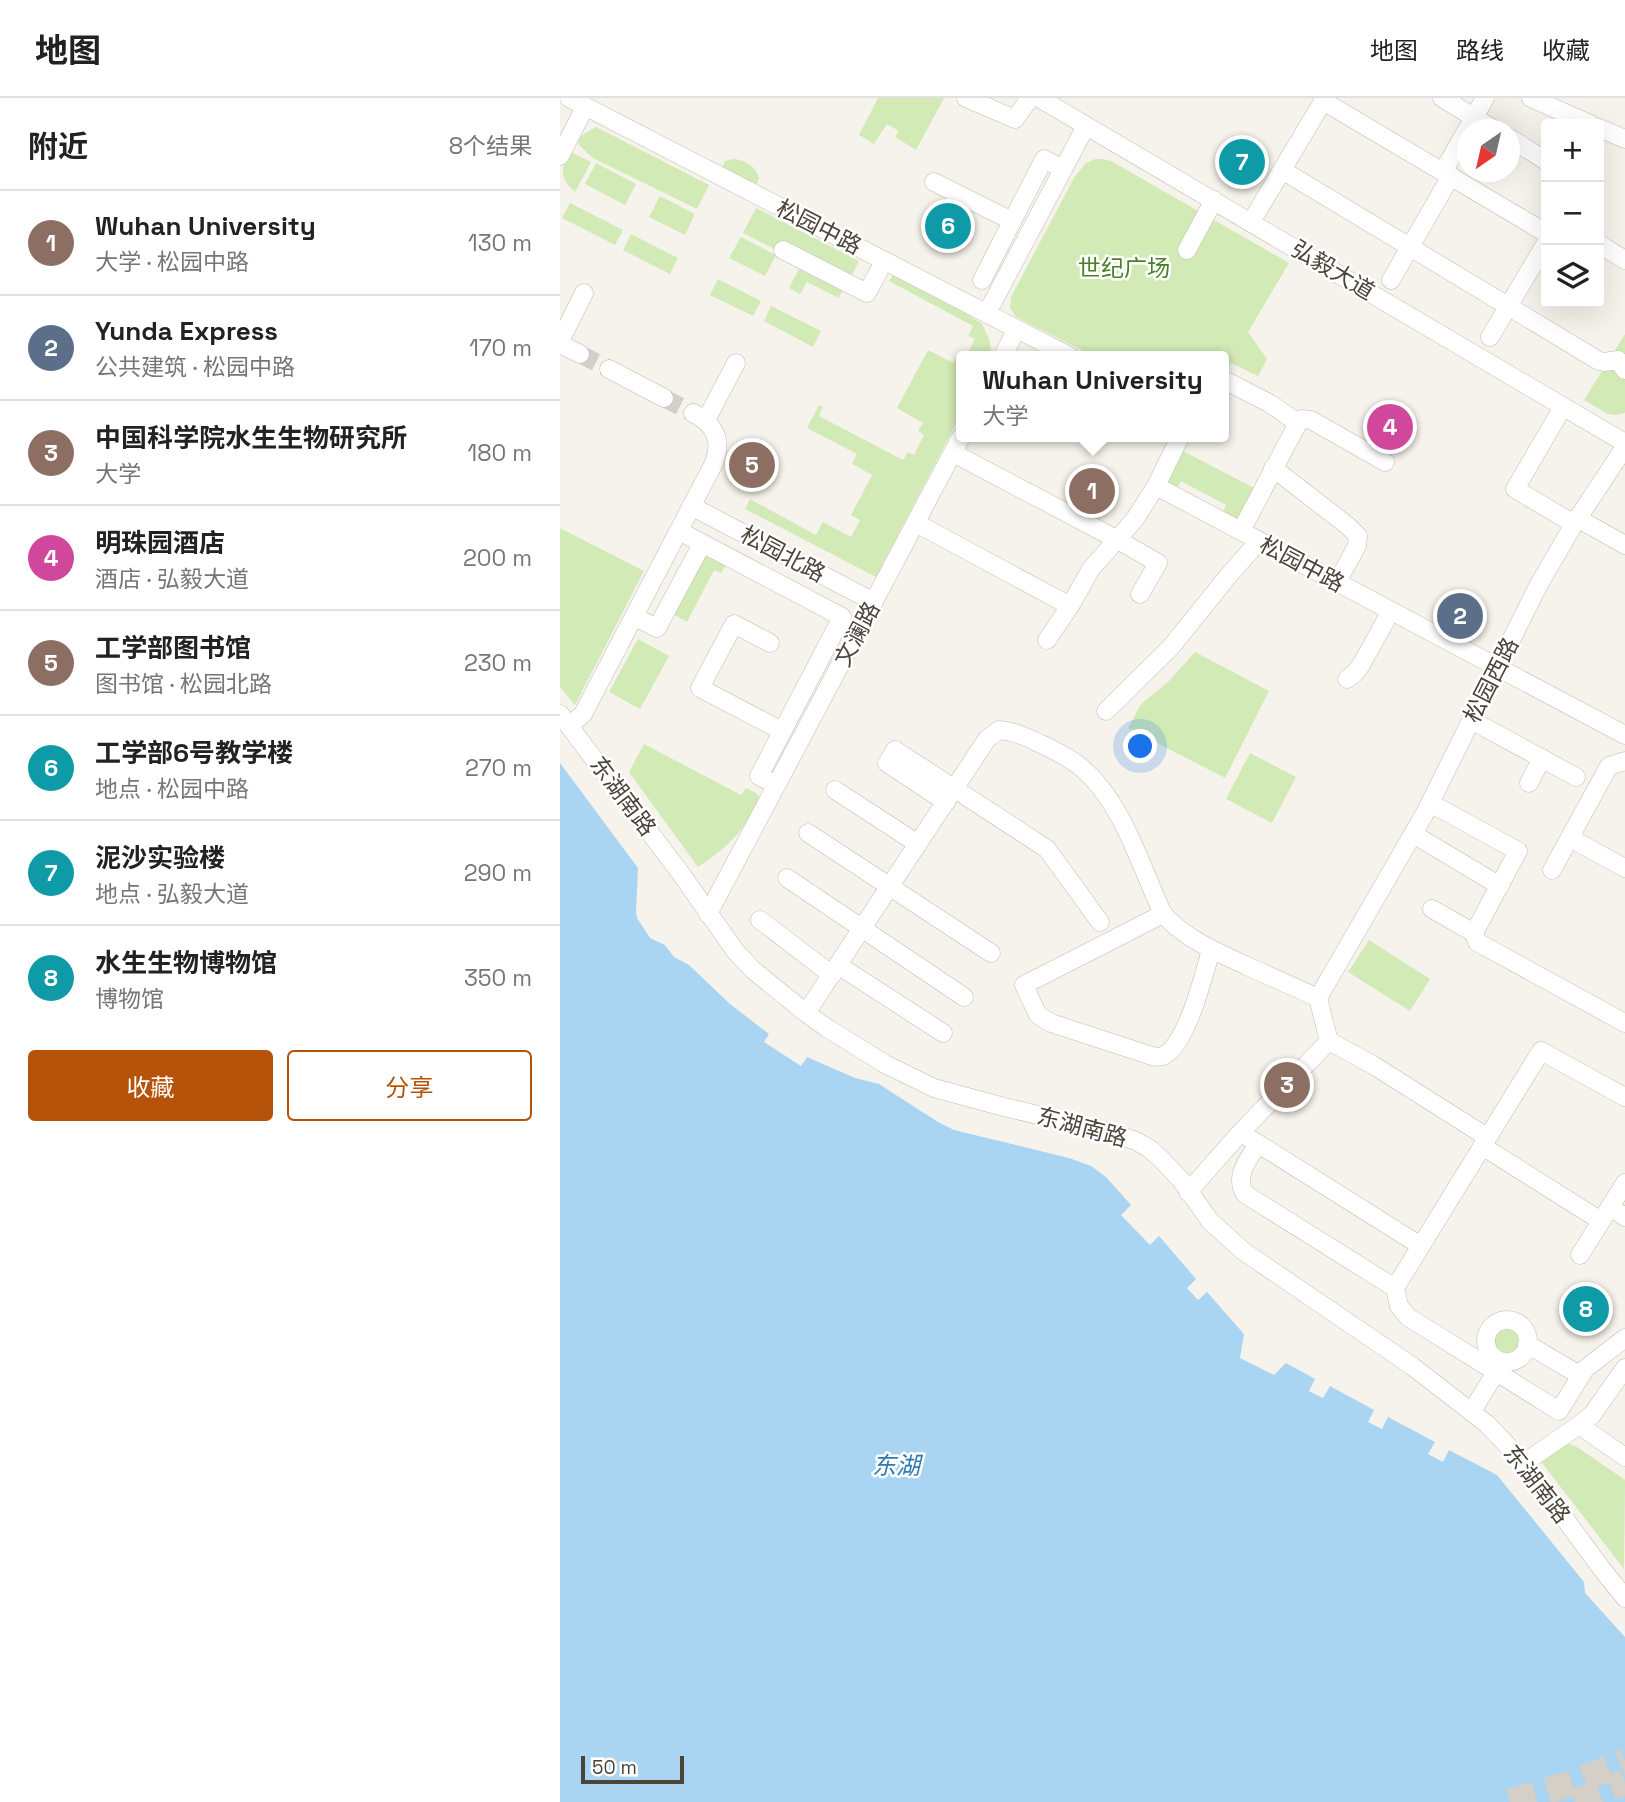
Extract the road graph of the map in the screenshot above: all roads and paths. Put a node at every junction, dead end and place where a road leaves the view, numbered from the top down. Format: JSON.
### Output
{"nodes":[{"id":1,"x":569,"y":98,"type":"edge"},
{"id":2,"x":966,"y":98,"type":"edge"},
{"id":3,"x":1030,"y":98,"type":"edge"},
{"id":4,"x":1039,"y":98,"type":"edge"},
{"id":5,"x":1443,"y":98,"type":"edge"},
{"id":6,"x":1485,"y":98,"type":"edge"},
{"id":7,"x":1531,"y":98,"type":"edge"},
{"id":8,"x":1324,"y":99,"type":"edge"},
{"id":9,"x":585,"y":107,"type":"junction"},
{"id":10,"x":1474,"y":117,"type":"junction"},
{"id":11,"x":1477,"y":119,"type":"edge"},
{"id":12,"x":1579,"y":119,"type":"edge"},
{"id":13,"x":1086,"y":126,"type":"junction"},
{"id":14,"x":1604,"y":130,"type":"edge"},
{"id":15,"x":1625,"y":139,"type":"edge"},
{"id":16,"x":1520,"y":144,"type":"edge"},
{"id":17,"x":560,"y":156,"type":"edge"},
{"id":18,"x":1541,"y":158,"type":"edge"},
{"id":19,"x":1063,"y":169,"type":"junction"},
{"id":20,"x":1282,"y":170,"type":"junction"},
{"id":21,"x":1447,"y":174,"type":"junction"},
{"id":22,"x":934,"y":182,"type":"dead end"},
{"id":23,"x":1214,"y":200,"type":"junction"},
{"id":24,"x":1012,"y":221,"type":"junction"},
{"id":25,"x":1251,"y":222,"type":"junction"},
{"id":26,"x":1541,"y":230,"type":"edge"},
{"id":27,"x":1545,"y":245,"type":"edge"},
{"id":28,"x":1601,"y":245,"type":"edge"},
{"id":29,"x":1410,"y":247,"type":"junction"},
{"id":30,"x":783,"y":250,"type":"dead end"},
{"id":31,"x":1187,"y":250,"type":"dead end"},
{"id":32,"x":1625,"y":260,"type":"edge"},
{"id":33,"x":884,"y":261,"type":"junction"},
{"id":34,"x":982,"y":280,"type":"dead end"},
{"id":35,"x":1391,"y":280,"type":"dead end"},
{"id":36,"x":584,"y":293,"type":"dead end"},
{"id":37,"x":1508,"y":306,"type":"junction"},
{"id":38,"x":987,"y":313,"type":"junction"},
{"id":39,"x":1017,"y":330,"type":"junction"},
{"id":40,"x":1490,"y":337,"type":"dead end"},
{"id":41,"x":560,"y":342,"type":"edge"},
{"id":42,"x":1006,"y":351,"type":"edge"},
{"id":43,"x":1059,"y":351,"type":"edge"},
{"id":44,"x":580,"y":354,"type":"tunnel mouth"},
{"id":45,"x":736,"y":363,"type":"dead end"},
{"id":46,"x":609,"y":369,"type":"tunnel mouth"},
{"id":47,"x":1625,"y":370,"type":"edge"},
{"id":48,"x":1229,"y":382,"type":"edge"},
{"id":49,"x":664,"y":398,"type":"tunnel mouth"},
{"id":50,"x":1563,"y":407,"type":"junction"},
{"id":51,"x":1298,"y":423,"type":"junction"},
{"id":52,"x":1178,"y":442,"type":"edge"},
{"id":53,"x":957,"y":445,"type":"edge"},
{"id":54,"x":1625,"y":445,"type":"edge"},
{"id":55,"x":1385,"y":462,"type":"dead end"},
{"id":56,"x":1273,"y":468,"type":"junction"},
{"id":57,"x":1618,"y":472,"type":"edge"},
{"id":58,"x":1156,"y":486,"type":"junction"},
{"id":59,"x":691,"y":506,"type":"junction"},
{"id":60,"x":1576,"y":521,"type":"junction"},
{"id":61,"x":916,"y":523,"type":"junction"},
{"id":62,"x":728,"y":525,"type":"junction"},
{"id":63,"x":679,"y":531,"type":"junction"},
{"id":64,"x":1241,"y":531,"type":"junction"},
{"id":65,"x":1118,"y":540,"type":"junction"},
{"id":66,"x":1259,"y":541,"type":"junction"},
{"id":67,"x":1625,"y":545,"type":"edge"},
{"id":68,"x":708,"y":547,"type":"junction"},
{"id":69,"x":1337,"y":582,"type":"junction"},
{"id":70,"x":1139,"y":594,"type":"dead end"},
{"id":71,"x":874,"y":601,"type":"junction"},
{"id":72,"x":1070,"y":606,"type":"junction"},
{"id":73,"x":1391,"y":611,"type":"junction"},
{"id":74,"x":635,"y":617,"type":"junction"},
{"id":75,"x":1047,"y":640,"type":"dead end"},
{"id":76,"x":770,"y":643,"type":"dead end"},
{"id":77,"x":1498,"y":667,"type":"junction"},
{"id":78,"x":1347,"y":679,"type":"dead end"},
{"id":79,"x":1106,"y":712,"type":"dead end"},
{"id":80,"x":565,"y":720,"type":"edge"},
{"id":81,"x":1471,"y":720,"type":"junction"},
{"id":82,"x":782,"y":731,"type":"junction"},
{"id":83,"x":1625,"y":735,"type":"edge"},
{"id":84,"x":1542,"y":758,"type":"junction"},
{"id":85,"x":1625,"y":761,"type":"edge"},
{"id":86,"x":1576,"y":777,"type":"dead end"},
{"id":87,"x":1528,"y":783,"type":"dead end"},
{"id":88,"x":776,"y":785,"type":"junction"},
{"id":89,"x":835,"y":790,"type":"dead end"},
{"id":90,"x":950,"y":795,"type":"junction"},
{"id":91,"x":1430,"y":803,"type":"junction"},
{"id":92,"x":752,"y":830,"type":"junction"},
{"id":93,"x":808,"y":833,"type":"dead end"},
{"id":94,"x":1413,"y":834,"type":"junction"},
{"id":95,"x":1570,"y":838,"type":"junction"},
{"id":96,"x":918,"y":844,"type":"junction"},
{"id":97,"x":1625,"y":867,"type":"edge"},
{"id":98,"x":1552,"y":870,"type":"dead end"},
{"id":99,"x":787,"y":878,"type":"dead end"},
{"id":100,"x":1500,"y":886,"type":"junction"},
{"id":101,"x":890,"y":887,"type":"junction"},
{"id":102,"x":698,"y":899,"type":"junction"},
{"id":103,"x":1432,"y":909,"type":"dead end"},
{"id":104,"x":708,"y":914,"type":"junction"},
{"id":105,"x":1163,"y":914,"type":"junction"},
{"id":106,"x":760,"y":920,"type":"dead end"},
{"id":107,"x":1100,"y":922,"type":"dead end"},
{"id":108,"x":863,"y":929,"type":"junction"},
{"id":109,"x":1474,"y":933,"type":"junction"},
{"id":110,"x":1211,"y":950,"type":"junction"},
{"id":111,"x":990,"y":953,"type":"dead end"},
{"id":112,"x":835,"y":970,"type":"junction"},
{"id":113,"x":964,"y":997,"type":"dead end"},
{"id":114,"x":1318,"y":999,"type":"junction"},
{"id":115,"x":806,"y":1013,"type":"junction"},
{"id":116,"x":1625,"y":1023,"type":"edge"},
{"id":117,"x":943,"y":1033,"type":"dead end"},
{"id":118,"x":1329,"y":1041,"type":"junction"},
{"id":119,"x":1625,"y":1097,"type":"edge"},
{"id":120,"x":1240,"y":1133,"type":"junction"},
{"id":121,"x":1484,"y":1142,"type":"junction"},
{"id":122,"x":1258,"y":1144,"type":"junction"},
{"id":123,"x":1625,"y":1183,"type":"edge"},
{"id":124,"x":1188,"y":1192,"type":"junction"},
{"id":125,"x":1612,"y":1215,"type":"edge"},
{"id":126,"x":1421,"y":1246,"type":"junction"},
{"id":127,"x":1580,"y":1255,"type":"dead end"},
{"id":128,"x":1395,"y":1288,"type":"junction"},
{"id":129,"x":1625,"y":1338,"type":"edge"},
{"id":130,"x":1527,"y":1344,"type":"junction"},
{"id":131,"x":1492,"y":1366,"type":"junction"},
{"id":132,"x":1625,"y":1368,"type":"edge"},
{"id":133,"x":1581,"y":1376,"type":"junction"},
{"id":134,"x":1468,"y":1408,"type":"junction"},
{"id":135,"x":1579,"y":1425,"type":"junction"},
{"id":136,"x":1625,"y":1457,"type":"edge"},
{"id":137,"x":1524,"y":1463,"type":"junction"},
{"id":138,"x":1623,"y":1589,"type":"edge"}],
"edges":[{"from":1,"to":9,"type":"street","name":"松园中路"},
{"from":2,"to":3,"type":"street"},
{"from":4,"to":13,"type":"street","name":"弘毅大道"},
{"from":5,"to":10,"type":"street"},
{"from":6,"to":10,"type":"street"},
{"from":7,"to":12,"type":"street"},
{"from":8,"to":20,"type":"street"},
{"from":8,"to":21,"type":"street"},
{"from":9,"to":17,"type":"street"},
{"from":9,"to":33,"type":"street","name":"松园中路"},
{"from":10,"to":11,"type":"street"},
{"from":10,"to":21,"type":"street"},
{"from":13,"to":19,"type":"street"},
{"from":13,"to":23,"type":"street","name":"弘毅大道"},
{"from":14,"to":15,"type":"street"},
{"from":16,"to":18,"type":"street"},
{"from":19,"to":24,"type":"street"},
{"from":19,"to":38,"type":"street"},
{"from":20,"to":25,"type":"street"},
{"from":20,"to":29,"type":"street"},
{"from":21,"to":26,"type":"street"},
{"from":21,"to":29,"type":"street"},
{"from":22,"to":24,"type":"street"},
{"from":23,"to":25,"type":"street","name":"弘毅大道"},
{"from":23,"to":31,"type":"street"},
{"from":24,"to":34,"type":"street"},
{"from":25,"to":50,"type":"street","name":"弘毅大道"},
{"from":27,"to":37,"type":"street"},
{"from":28,"to":32,"type":"street"},
{"from":29,"to":35,"type":"street"},
{"from":29,"to":37,"type":"street"},
{"from":30,"to":33,"type":"street"},
{"from":33,"to":38,"type":"street","name":"松园中路"},
{"from":36,"to":41,"type":"street"},
{"from":37,"to":40,"type":"street"},
{"from":37,"to":47,"type":"street"},
{"from":38,"to":39,"type":"street","name":"松园中路"},
{"from":39,"to":42,"type":"street"},
{"from":39,"to":43,"type":"street","name":"松园中路"},
{"from":41,"to":44,"type":"street"},
{"from":45,"to":59,"type":"street"},
{"from":46,"to":49,"type":"street"},
{"from":48,"to":51,"type":"street"},
{"from":50,"to":54,"type":"street","name":"弘毅大道"},
{"from":50,"to":60,"type":"street"},
{"from":51,"to":55,"type":"street"},
{"from":51,"to":56,"type":"street"},
{"from":52,"to":58,"type":"street"},
{"from":53,"to":61,"type":"street","name":"文澜路"},
{"from":53,"to":65,"type":"street"},
{"from":54,"to":57,"type":"street","name":"松园西路"},
{"from":56,"to":64,"type":"street"},
{"from":56,"to":69,"type":"street"},
{"from":57,"to":60,"type":"street","name":"松园西路"},
{"from":58,"to":64,"type":"street","name":"松园中路"},
{"from":58,"to":65,"type":"street"},
{"from":59,"to":62,"type":"street","name":"松园北路"},
{"from":59,"to":63,"type":"street"},
{"from":60,"to":67,"type":"street"},
{"from":60,"to":77,"type":"street","name":"松园西路"},
{"from":61,"to":71,"type":"street","name":"文澜路"},
{"from":61,"to":72,"type":"street"},
{"from":62,"to":68,"type":"street"},
{"from":62,"to":71,"type":"street","name":"松园北路"},
{"from":63,"to":68,"type":"street"},
{"from":63,"to":74,"type":"street"},
{"from":64,"to":66,"type":"street","name":"松园中路"},
{"from":65,"to":70,"type":"street"},
{"from":65,"to":72,"type":"street"},
{"from":66,"to":69,"type":"street","name":"松园中路"},
{"from":66,"to":79,"type":"street"},
{"from":68,"to":74,"type":"street"},
{"from":68,"to":82,"type":"street"},
{"from":69,"to":73,"type":"street","name":"松园中路"},
{"from":71,"to":88,"type":"street","name":"文澜路"},
{"from":72,"to":75,"type":"street"},
{"from":73,"to":77,"type":"street","name":"松园中路"},
{"from":73,"to":78,"type":"street"},
{"from":74,"to":80,"type":"street"},
{"from":76,"to":82,"type":"street"},
{"from":77,"to":81,"type":"street","name":"松园西路"},
{"from":77,"to":83,"type":"street","name":"松园中路"},
{"from":80,"to":102,"type":"street","name":"东湖南路"},
{"from":81,"to":84,"type":"street"},
{"from":81,"to":91,"type":"street","name":"松园西路"},
{"from":82,"to":88,"type":"street"},
{"from":84,"to":86,"type":"street"},
{"from":84,"to":87,"type":"street"},
{"from":85,"to":95,"type":"street"},
{"from":88,"to":92,"type":"street","name":"文澜路"},
{"from":89,"to":96,"type":"street"},
{"from":90,"to":96,"type":"street"},
{"from":90,"to":105,"type":"street"},
{"from":90,"to":107,"type":"street"},
{"from":91,"to":94,"type":"street","name":"松园西路"},
{"from":91,"to":100,"type":"street"},
{"from":92,"to":102,"type":"street","name":"文澜路"},
{"from":92,"to":104,"type":"street","name":"文澜路"},
{"from":93,"to":101,"type":"street"},
{"from":94,"to":100,"type":"street"},
{"from":94,"to":114,"type":"street","name":"松园西路"},
{"from":95,"to":97,"type":"street"},
{"from":95,"to":98,"type":"street"},
{"from":96,"to":101,"type":"street"},
{"from":99,"to":108,"type":"street"},
{"from":100,"to":109,"type":"street"},
{"from":101,"to":108,"type":"street"},
{"from":101,"to":111,"type":"street"},
{"from":102,"to":104,"type":"street","name":"东湖南路"},
{"from":103,"to":109,"type":"street"},
{"from":104,"to":115,"type":"street","name":"东湖南路"},
{"from":105,"to":110,"type":"street"},
{"from":105,"to":110,"type":"street"},
{"from":106,"to":112,"type":"street"},
{"from":108,"to":112,"type":"street"},
{"from":108,"to":113,"type":"street"},
{"from":109,"to":116,"type":"street"},
{"from":110,"to":114,"type":"street"},
{"from":112,"to":115,"type":"street"},
{"from":112,"to":117,"type":"street"},
{"from":114,"to":118,"type":"street"},
{"from":115,"to":124,"type":"street","name":"东湖南路"},
{"from":118,"to":120,"type":"street"},
{"from":118,"to":121,"type":"street"},
{"from":119,"to":121,"type":"street"},
{"from":120,"to":122,"type":"street"},
{"from":120,"to":124,"type":"street"},
{"from":121,"to":125,"type":"street"},
{"from":121,"to":126,"type":"street"},
{"from":122,"to":126,"type":"street"},
{"from":122,"to":128,"type":"street"},
{"from":123,"to":125,"type":"street"},
{"from":124,"to":134,"type":"street","name":"东湖南路"},
{"from":125,"to":127,"type":"street"},
{"from":126,"to":128,"type":"street"},
{"from":128,"to":131,"type":"street"},
{"from":129,"to":133,"type":"street"},
{"from":130,"to":131,"type":"street"},
{"from":130,"to":131,"type":"street"},
{"from":130,"to":133,"type":"street"},
{"from":131,"to":133,"type":"street"},
{"from":131,"to":134,"type":"street"},
{"from":132,"to":135,"type":"street"},
{"from":134,"to":137,"type":"street","name":"东湖南路"},
{"from":135,"to":136,"type":"street"},
{"from":135,"to":137,"type":"street"},
{"from":137,"to":138,"type":"street","name":"东湖南路"}]}
